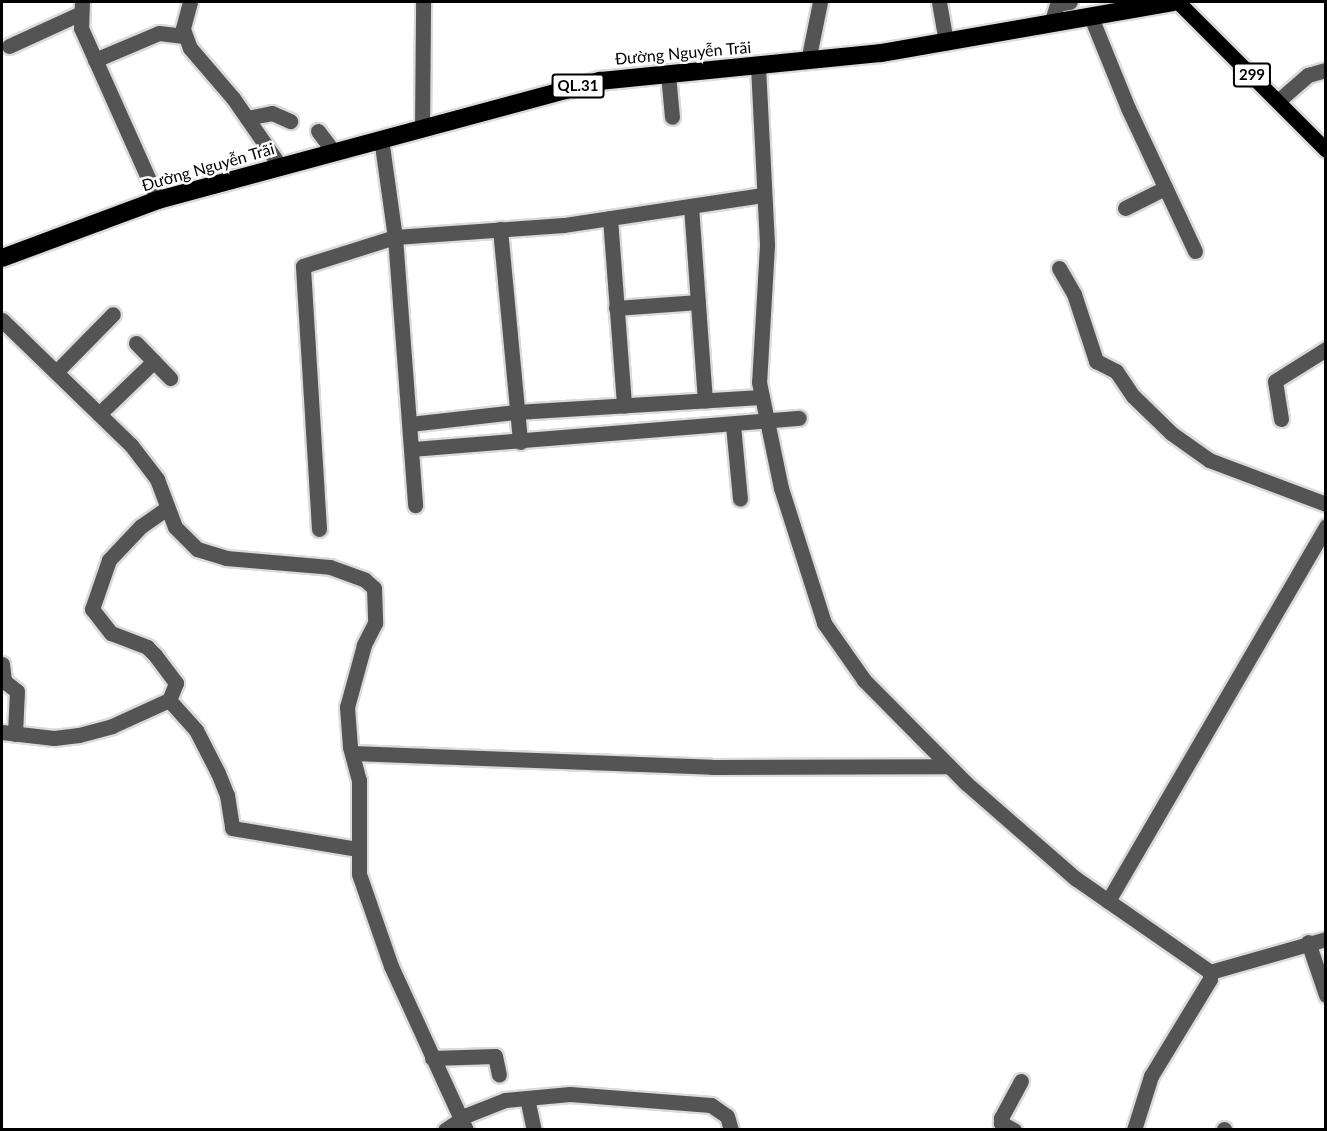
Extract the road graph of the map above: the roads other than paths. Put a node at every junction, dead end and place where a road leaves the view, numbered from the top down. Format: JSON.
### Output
{"nodes":[{"id":1,"x":190,"y":2,"type":"edge"},
{"id":2,"x":423,"y":2,"type":"edge"},
{"id":3,"x":820,"y":2,"type":"edge"},
{"id":4,"x":939,"y":2,"type":"edge"},
{"id":5,"x":1061,"y":2,"type":"edge"},
{"id":6,"x":1173,"y":2,"type":"edge"},
{"id":7,"x":1178,"y":2,"type":"edge"},
{"id":8,"x":81,"y":8,"type":"edge"},
{"id":9,"x":1091,"y":17,"type":"junction"},
{"id":10,"x":1051,"y":24,"type":"junction"},
{"id":11,"x":184,"y":36,"type":"junction"},
{"id":12,"x":946,"y":42,"type":"junction"},
{"id":13,"x":9,"y":46,"type":"dead end"},
{"id":14,"x":94,"y":60,"type":"junction"},
{"id":15,"x":808,"y":61,"type":"junction"},
{"id":16,"x":758,"y":66,"type":"junction"},
{"id":17,"x":1326,"y":70,"type":"edge"},
{"id":18,"x":668,"y":74,"type":"junction"},
{"id":19,"x":1278,"y":101,"type":"junction"},
{"id":20,"x":672,"y":117,"type":"dead end"},
{"id":21,"x":247,"y":118,"type":"junction"},
{"id":22,"x":290,"y":121,"type":"dead end"},
{"id":23,"x":422,"y":128,"type":"junction"},
{"id":24,"x":318,"y":131,"type":"dead end"},
{"id":25,"x":381,"y":138,"type":"junction"},
{"id":26,"x":1326,"y":150,"type":"edge"},
{"id":27,"x":333,"y":151,"type":"junction"},
{"id":28,"x":280,"y":166,"type":"junction"},
{"id":29,"x":1165,"y":188,"type":"junction"},
{"id":30,"x":762,"y":195,"type":"junction"},
{"id":31,"x":158,"y":200,"type":"junction"},
{"id":32,"x":691,"y":206,"type":"junction"},
{"id":33,"x":1125,"y":208,"type":"dead end"},
{"id":34,"x":610,"y":218,"type":"junction"},
{"id":35,"x":500,"y":229,"type":"junction"},
{"id":36,"x":395,"y":237,"type":"junction"},
{"id":37,"x":1195,"y":251,"type":"dead end"},
{"id":38,"x":2,"y":258,"type":"edge"},
{"id":39,"x":1059,"y":267,"type":"dead end"},
{"id":40,"x":698,"y":302,"type":"junction"},
{"id":41,"x":616,"y":308,"type":"junction"},
{"id":42,"x":113,"y":314,"type":"dead end"},
{"id":43,"x":2,"y":320,"type":"edge"},
{"id":44,"x":136,"y":343,"type":"dead end"},
{"id":45,"x":1326,"y":349,"type":"edge"},
{"id":46,"x":154,"y":361,"type":"junction"},
{"id":47,"x":56,"y":372,"type":"junction"},
{"id":48,"x":170,"y":378,"type":"dead end"},
{"id":49,"x":761,"y":397,"type":"junction"},
{"id":50,"x":705,"y":400,"type":"junction"},
{"id":51,"x":624,"y":405,"type":"junction"},
{"id":52,"x":516,"y":412,"type":"junction"},
{"id":53,"x":99,"y":414,"type":"junction"},
{"id":54,"x":799,"y":418,"type":"dead end"},
{"id":55,"x":1281,"y":419,"type":"dead end"},
{"id":56,"x":766,"y":423,"type":"junction"},
{"id":57,"x":410,"y":424,"type":"junction"},
{"id":58,"x":733,"y":425,"type":"junction"},
{"id":59,"x":520,"y":442,"type":"junction"},
{"id":60,"x":412,"y":448,"type":"junction"},
{"id":61,"x":740,"y":499,"type":"dead end"},
{"id":62,"x":1326,"y":504,"type":"edge"},
{"id":63,"x":415,"y":506,"type":"dead end"},
{"id":64,"x":167,"y":508,"type":"junction"},
{"id":65,"x":1326,"y":526,"type":"edge"},
{"id":66,"x":319,"y":528,"type":"dead end"},
{"id":67,"x":2,"y":664,"type":"edge"},
{"id":68,"x":169,"y":700,"type":"junction"},
{"id":69,"x":8,"y":733,"type":"edge"},
{"id":70,"x":352,"y":753,"type":"junction"},
{"id":71,"x":949,"y":766,"type":"junction"},
{"id":72,"x":358,"y":849,"type":"junction"},
{"id":73,"x":1108,"y":902,"type":"junction"},
{"id":74,"x":1326,"y":939,"type":"edge"},
{"id":75,"x":1308,"y":942,"type":"junction"},
{"id":76,"x":1209,"y":972,"type":"junction"},
{"id":77,"x":1326,"y":995,"type":"edge"},
{"id":78,"x":432,"y":1058,"type":"junction"},
{"id":79,"x":499,"y":1075,"type":"dead end"},
{"id":80,"x":1021,"y":1081,"type":"dead end"},
{"id":81,"x":527,"y":1098,"type":"junction"},
{"id":82,"x":462,"y":1124,"type":"edge"},
{"id":83,"x":446,"y":1130,"type":"edge"},
{"id":84,"x":534,"y":1130,"type":"edge"},
{"id":85,"x":731,"y":1130,"type":"edge"},
{"id":86,"x":1014,"y":1130,"type":"edge"},
{"id":87,"x":1134,"y":1130,"type":"edge"}],
"edges":[{"from":1,"to":11,"type":"street"},
{"from":2,"to":23,"type":"street"},
{"from":3,"to":15,"type":"street"},
{"from":4,"to":12,"type":"street"},
{"from":5,"to":10,"type":"street"},
{"from":6,"to":9,"type":"highway","name":"Đường Nguyễn Trãi","number":"QL.31"},
{"from":7,"to":19,"type":"main road","number":"299"},
{"from":8,"to":13,"type":"street"},
{"from":8,"to":14,"type":"street"},
{"from":9,"to":10,"type":"highway","name":"Đường Nguyễn Trãi","number":"QL.31"},
{"from":9,"to":29,"type":"street"},
{"from":10,"to":12,"type":"highway","name":"Đường Nguyễn Trãi","number":"QL.31"},
{"from":11,"to":14,"type":"street"},
{"from":11,"to":21,"type":"street"},
{"from":12,"to":15,"type":"highway","name":"Đường Nguyễn Trãi","number":"QL.31"},
{"from":14,"to":31,"type":"street"},
{"from":15,"to":16,"type":"highway","name":"Đường Nguyễn Trãi","number":"QL.31"},
{"from":16,"to":18,"type":"highway","name":"Đường Nguyễn Trãi","number":"QL.31"},
{"from":16,"to":30,"type":"street"},
{"from":17,"to":19,"type":"street"},
{"from":18,"to":20,"type":"street"},
{"from":18,"to":23,"type":"highway","name":"Đường Nguyễn Trãi","number":"QL.31"},
{"from":19,"to":26,"type":"main road","number":"299"},
{"from":21,"to":22,"type":"street"},
{"from":21,"to":28,"type":"street"},
{"from":23,"to":25,"type":"highway","name":"Đường Nguyễn Trãi","number":"QL.31"},
{"from":24,"to":27,"type":"street"},
{"from":25,"to":27,"type":"highway","name":"Đường Nguyễn Trãi","number":"QL.31"},
{"from":25,"to":36,"type":"street"},
{"from":27,"to":28,"type":"highway","name":"Đường Nguyễn Trãi","number":"QL.31"},
{"from":28,"to":31,"type":"highway","name":"Đường Nguyễn Trãi","number":"QL.31"},
{"from":29,"to":33,"type":"street"},
{"from":29,"to":37,"type":"street"},
{"from":30,"to":32,"type":"street"},
{"from":30,"to":49,"type":"street"},
{"from":31,"to":38,"type":"highway","name":"Đường Nguyễn Trãi","number":"QL.31"},
{"from":32,"to":34,"type":"street"},
{"from":32,"to":40,"type":"street"},
{"from":34,"to":35,"type":"street"},
{"from":34,"to":41,"type":"street"},
{"from":35,"to":36,"type":"street"},
{"from":35,"to":52,"type":"street"},
{"from":36,"to":57,"type":"street"},
{"from":36,"to":66,"type":"street"},
{"from":39,"to":62,"type":"street"},
{"from":40,"to":41,"type":"street"},
{"from":40,"to":50,"type":"street"},
{"from":41,"to":51,"type":"street"},
{"from":42,"to":47,"type":"street"},
{"from":43,"to":47,"type":"street"},
{"from":44,"to":46,"type":"street"},
{"from":45,"to":55,"type":"street"},
{"from":46,"to":48,"type":"street"},
{"from":46,"to":53,"type":"street"},
{"from":47,"to":53,"type":"street"},
{"from":49,"to":50,"type":"street"},
{"from":49,"to":56,"type":"street"},
{"from":50,"to":51,"type":"street"},
{"from":51,"to":52,"type":"street"},
{"from":52,"to":57,"type":"street"},
{"from":52,"to":59,"type":"street"},
{"from":53,"to":64,"type":"street"},
{"from":54,"to":56,"type":"street"},
{"from":56,"to":58,"type":"street"},
{"from":56,"to":71,"type":"street"},
{"from":57,"to":60,"type":"street"},
{"from":58,"to":59,"type":"street"},
{"from":58,"to":61,"type":"street"},
{"from":59,"to":60,"type":"street"},
{"from":60,"to":63,"type":"street"},
{"from":64,"to":68,"type":"street"},
{"from":64,"to":70,"type":"street"},
{"from":65,"to":73,"type":"street"},
{"from":67,"to":69,"type":"street"},
{"from":68,"to":69,"type":"street"},
{"from":68,"to":72,"type":"street"},
{"from":70,"to":71,"type":"street"},
{"from":70,"to":72,"type":"street"},
{"from":71,"to":73,"type":"street"},
{"from":72,"to":78,"type":"street"},
{"from":73,"to":76,"type":"street"},
{"from":74,"to":75,"type":"street"},
{"from":75,"to":76,"type":"street"},
{"from":75,"to":77,"type":"street"},
{"from":76,"to":87,"type":"street"},
{"from":78,"to":79,"type":"street"},
{"from":78,"to":82,"type":"street"},
{"from":80,"to":86,"type":"street"},
{"from":81,"to":82,"type":"street"},
{"from":81,"to":84,"type":"street"},
{"from":81,"to":85,"type":"street"},
{"from":82,"to":83,"type":"street"}]}
